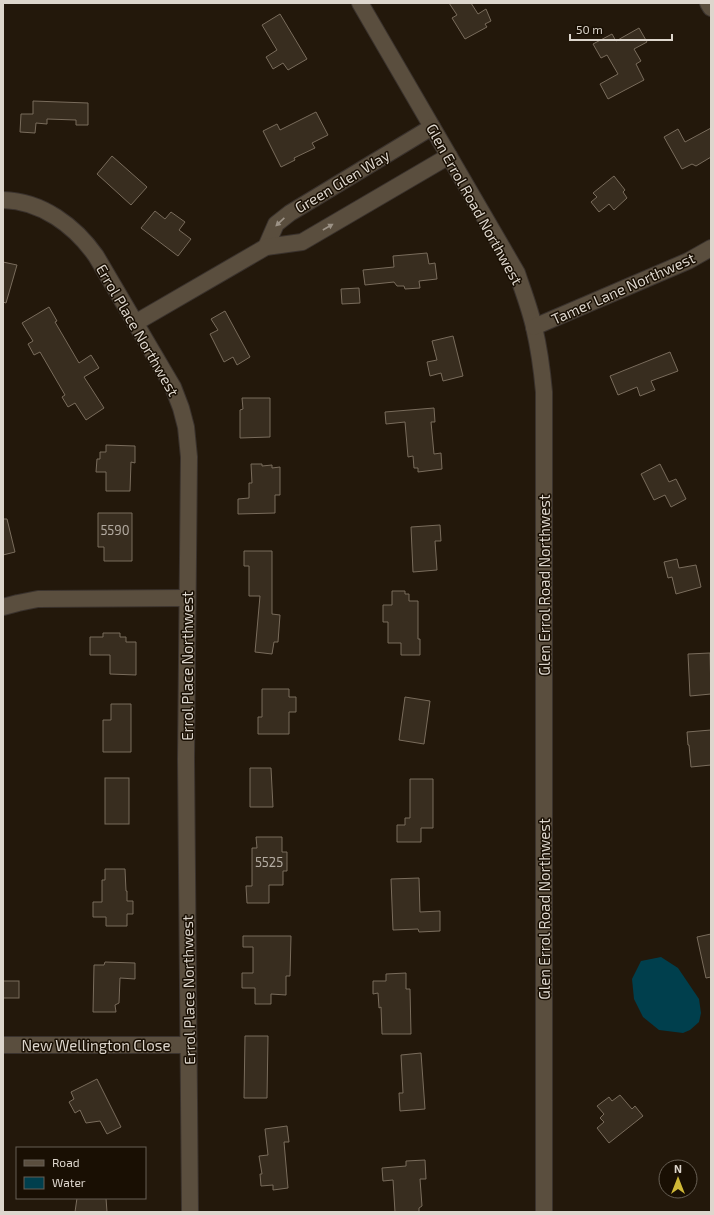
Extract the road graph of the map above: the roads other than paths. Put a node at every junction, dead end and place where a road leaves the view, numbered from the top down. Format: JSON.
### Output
{"nodes":[{"id":1,"x":360,"y":3,"type":"edge"},
{"id":2,"x":708,"y":3,"type":"edge"},
{"id":3,"x":711,"y":8,"type":"edge"},
{"id":4,"x":432,"y":127,"type":"junction"},
{"id":5,"x":449,"y":156,"type":"junction"},
{"id":6,"x":3,"y":200,"type":"edge"},
{"id":7,"x":266,"y":247,"type":"junction"},
{"id":8,"x":711,"y":248,"type":"edge"},
{"id":9,"x":135,"y":323,"type":"junction"},
{"id":10,"x":534,"y":327,"type":"junction"},
{"id":11,"x":187,"y":598,"type":"junction"},
{"id":12,"x":3,"y":607,"type":"edge"},
{"id":13,"x":3,"y":1045,"type":"edge"},
{"id":14,"x":189,"y":1045,"type":"junction"},
{"id":15,"x":190,"y":1212,"type":"edge"},
{"id":16,"x":544,"y":1212,"type":"edge"}],
"edges":[{"from":1,"to":4,"type":"street","name":"Glen Errol Road Northwest"},
{"from":2,"to":3,"type":"street"},
{"from":4,"to":5,"type":"street","name":"Glen Errol Road Northwest"},
{"from":4,"to":7,"type":"street","name":"Green Glen Way","one_way":true},
{"from":7,"to":5,"type":"street","one_way":true},
{"from":5,"to":10,"type":"street","name":"Glen Errol Road Northwest"},
{"from":6,"to":9,"type":"street","name":"Errol Place Northwest"},
{"from":7,"to":9,"type":"street"},
{"from":8,"to":10,"type":"street","name":"Tamer Lane Northwest"},
{"from":9,"to":11,"type":"street","name":"Errol Place Northwest"},
{"from":10,"to":16,"type":"street","name":"Glen Errol Road Northwest"},
{"from":11,"to":12,"type":"street"},
{"from":11,"to":14,"type":"street","name":"Errol Place Northwest"},
{"from":13,"to":14,"type":"street","name":"New Wellington Close"},
{"from":14,"to":15,"type":"street","name":"Errol Place Northwest"}]}
